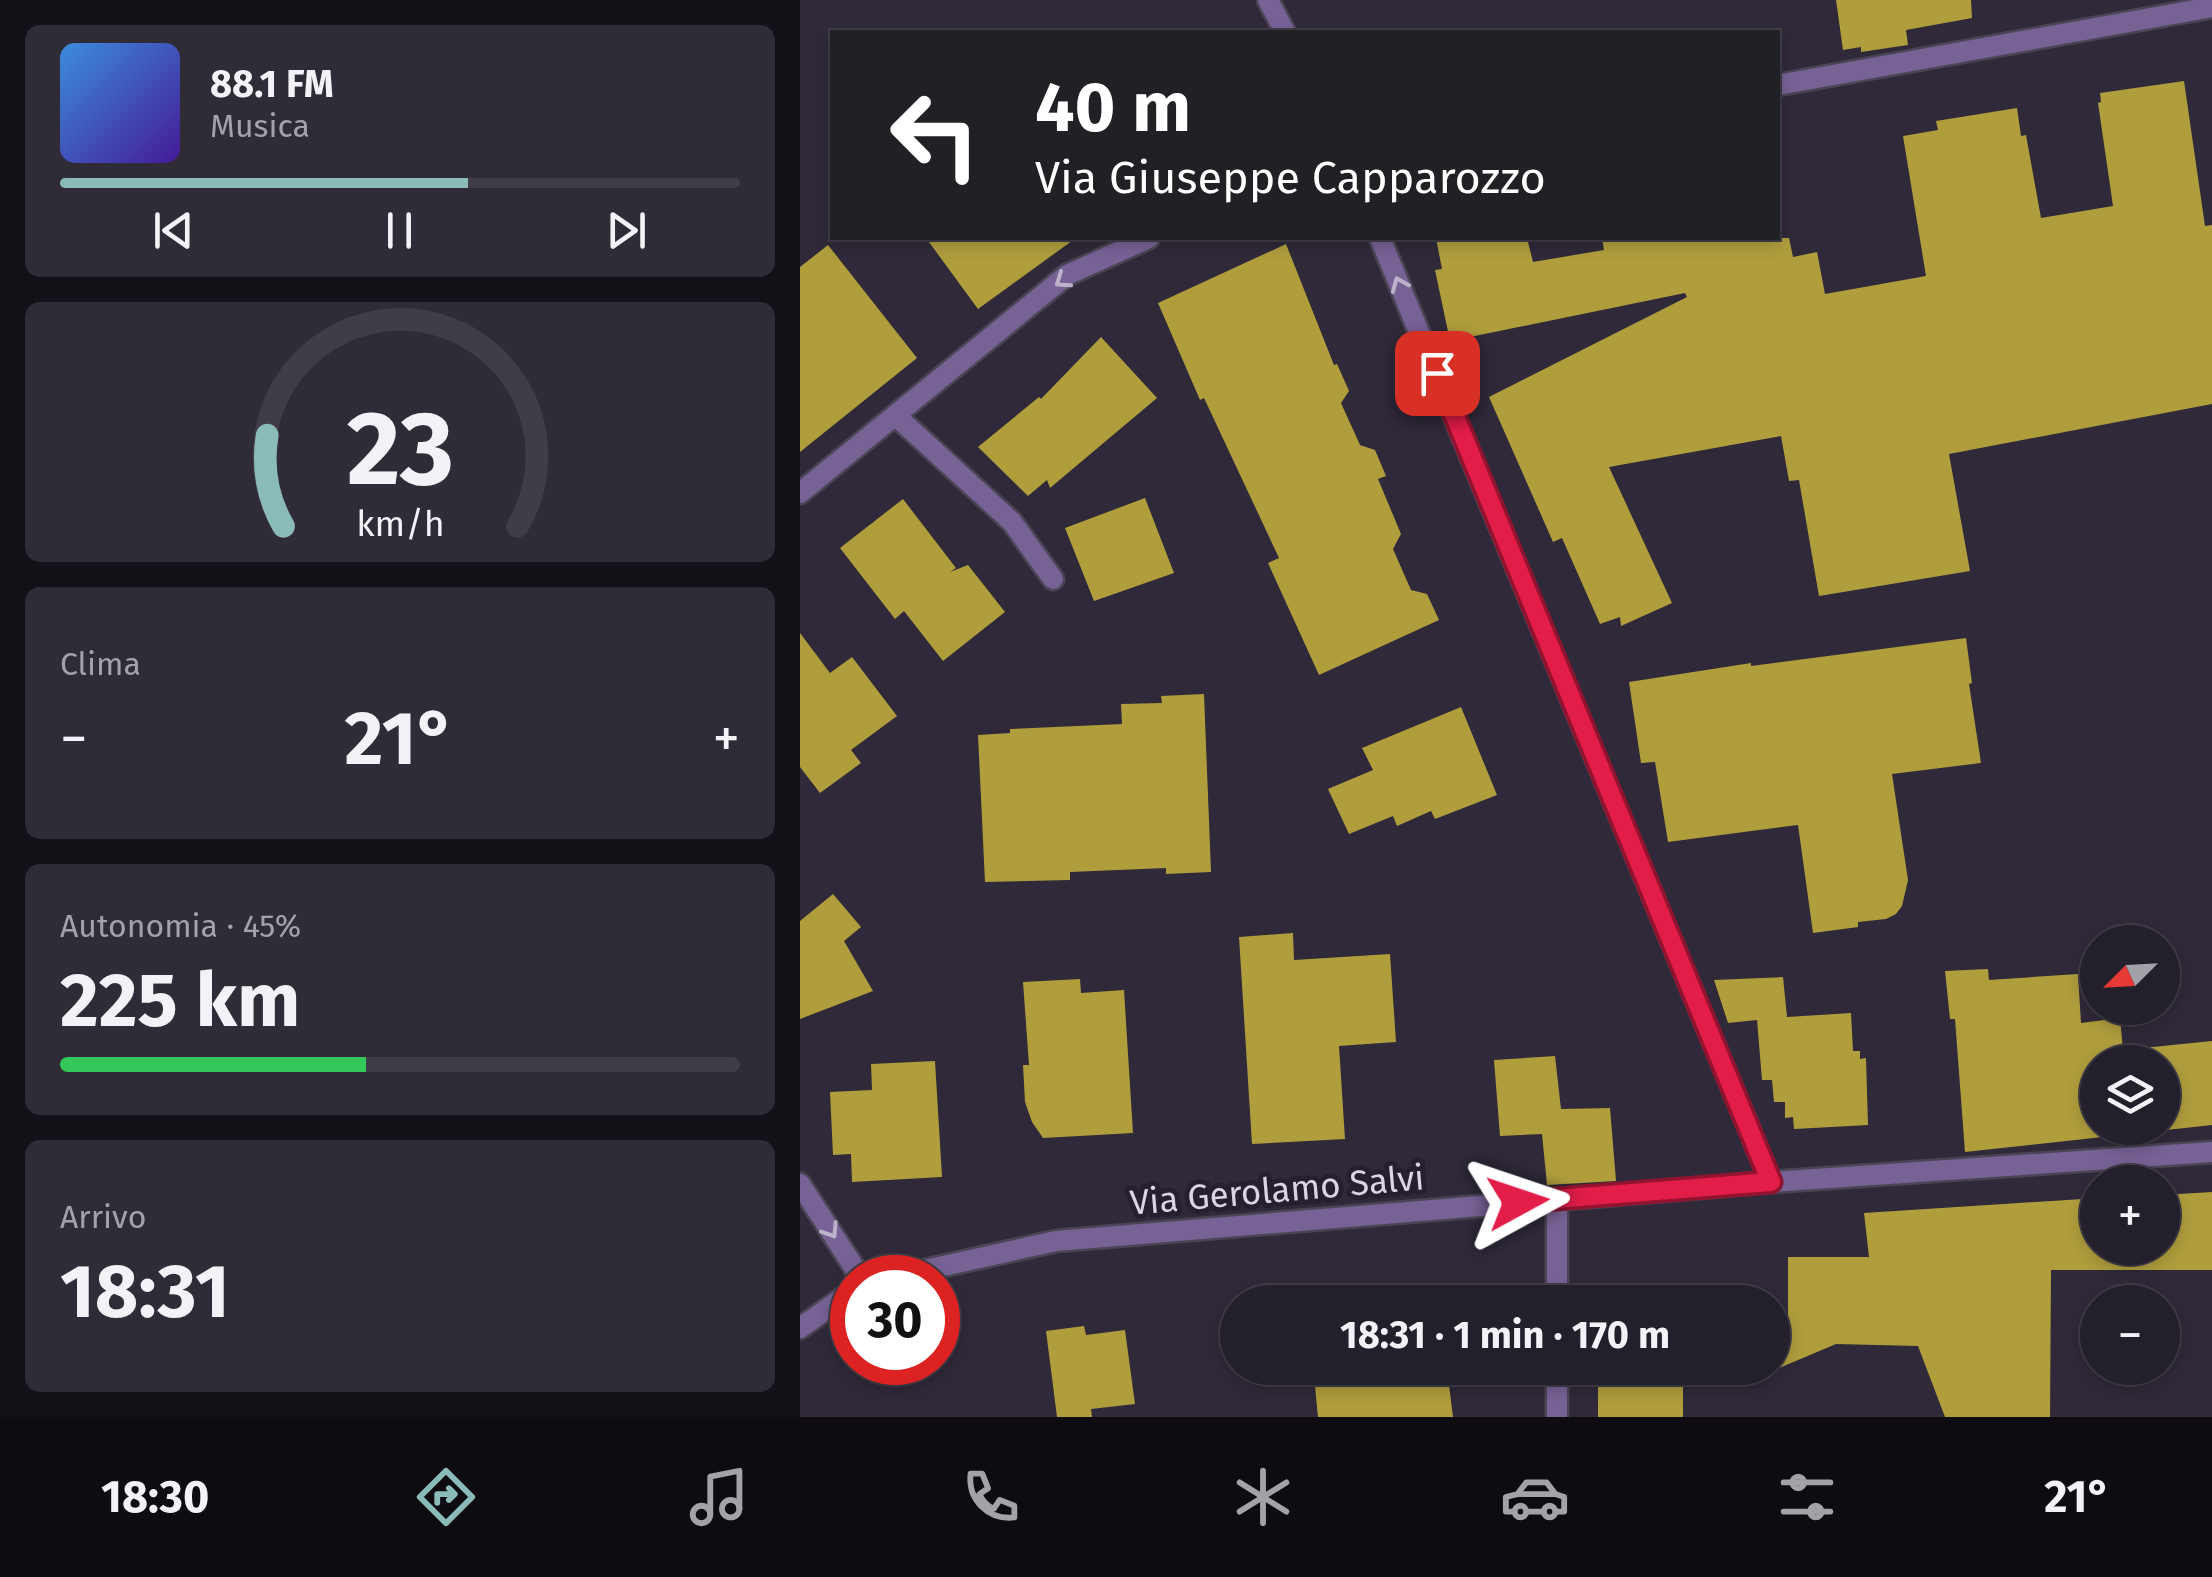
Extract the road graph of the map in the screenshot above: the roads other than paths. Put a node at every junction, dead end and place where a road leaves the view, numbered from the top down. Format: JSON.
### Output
{"nodes":[{"id":1,"x":1268,"y":0,"type":"edge"},
{"id":2,"x":2212,"y":7,"type":"edge"},
{"id":3,"x":1283,"y":30,"type":"edge"},
{"id":4,"x":1780,"y":85,"type":"edge"},
{"id":5,"x":1145,"y":240,"type":"edge"},
{"id":6,"x":1381,"y":240,"type":"edge"},
{"id":7,"x":896,"y":416,"type":"junction"},
{"id":8,"x":800,"y":493,"type":"edge"},
{"id":9,"x":1053,"y":579,"type":"dead end"},
{"id":10,"x":2212,"y":1152,"type":"edge"},
{"id":11,"x":1771,"y":1182,"type":"junction"},
{"id":12,"x":800,"y":1184,"type":"edge"},
{"id":13,"x":1557,"y":1199,"type":"junction"},
{"id":14,"x":846,"y":1255,"type":"edge"},
{"id":15,"x":960,"y":1262,"type":"edge"},
{"id":16,"x":1557,"y":1285,"type":"edge"},
{"id":17,"x":830,"y":1307,"type":"edge"},
{"id":18,"x":800,"y":1328,"type":"edge"},
{"id":19,"x":1557,"y":1385,"type":"edge"},
{"id":20,"x":1558,"y":1417,"type":"edge"}],
"edges":[{"from":1,"to":3,"type":"street"},
{"from":2,"to":4,"type":"street"},
{"from":5,"to":7,"type":"street","one_way":true},
{"from":11,"to":6,"type":"street","one_way":true},
{"from":7,"to":8,"type":"street"},
{"from":7,"to":9,"type":"street"},
{"from":10,"to":11,"type":"street","name":"Via Gerolamo Salvi"},
{"from":11,"to":13,"type":"street","name":"Via Gerolamo Salvi"},
{"from":12,"to":14,"type":"street","one_way":true},
{"from":13,"to":15,"type":"street","name":"Via Gerolamo Salvi"},
{"from":13,"to":16,"type":"street"},
{"from":17,"to":18,"type":"street"},
{"from":19,"to":20,"type":"street"}]}
